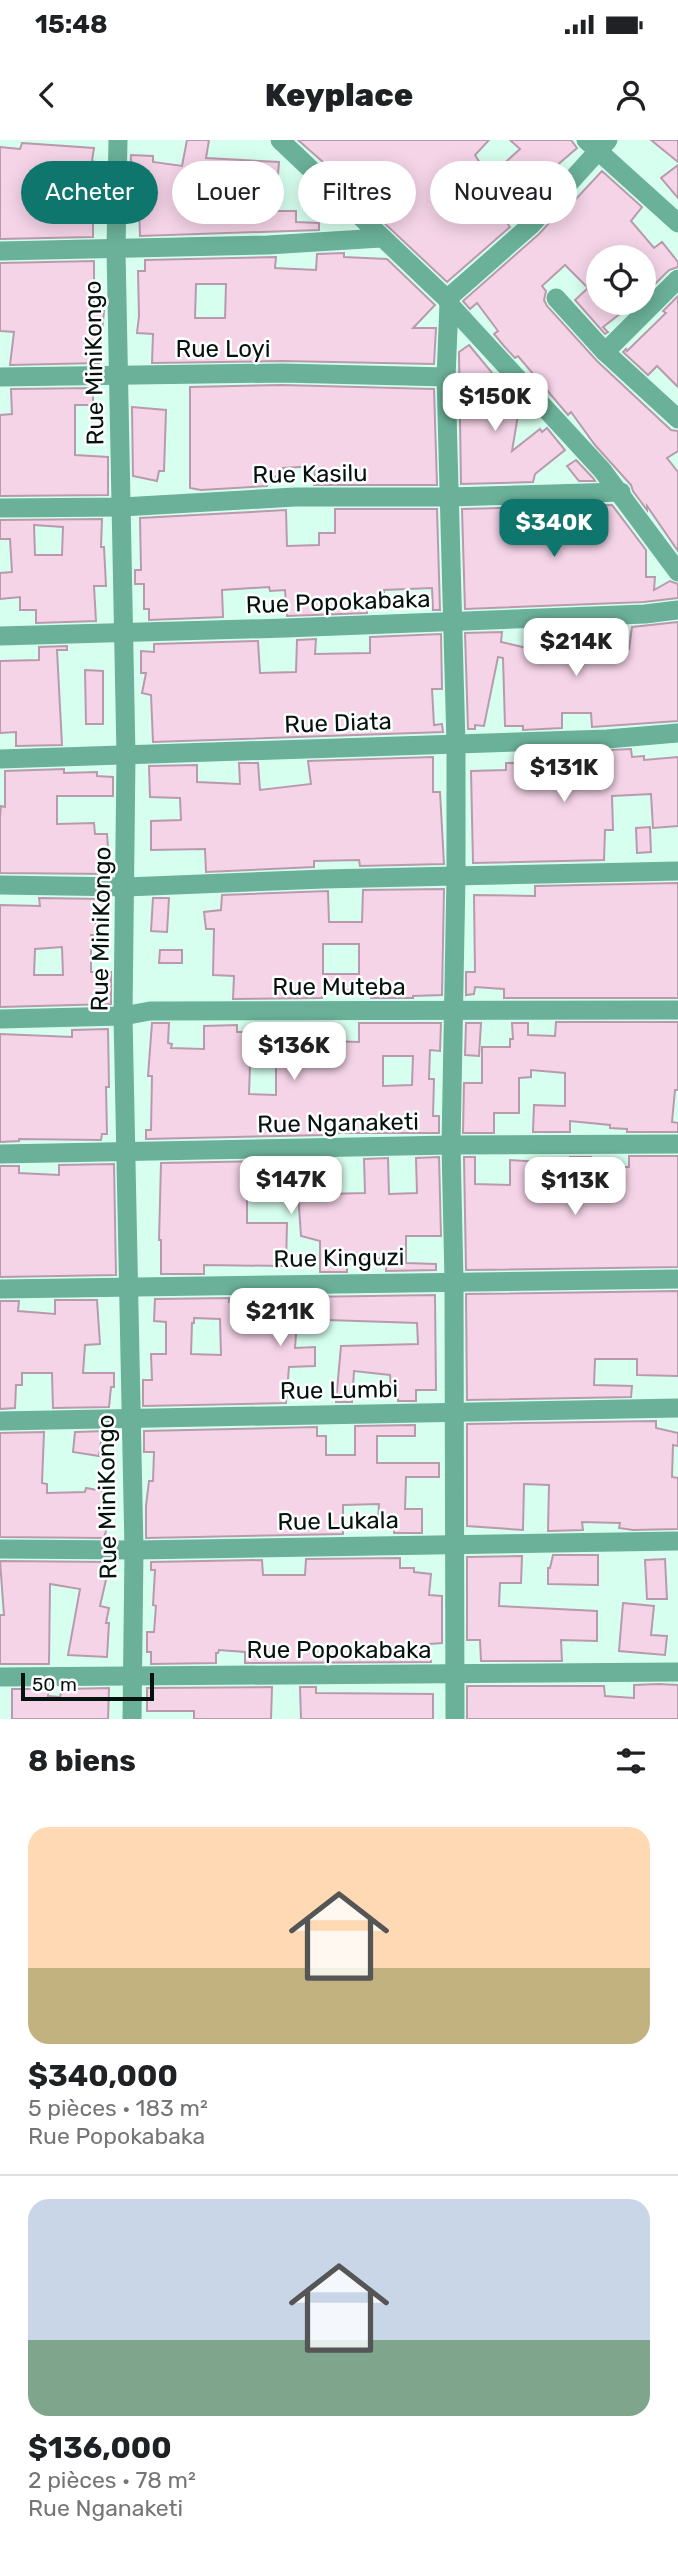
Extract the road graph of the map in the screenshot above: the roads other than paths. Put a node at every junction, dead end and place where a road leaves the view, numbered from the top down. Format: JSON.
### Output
{"nodes":[{"id":1,"x":118,"y":140,"type":"edge"},
{"id":2,"x":280,"y":140,"type":"edge"},
{"id":3,"x":598,"y":144,"type":"edge"},
{"id":4,"x":678,"y":223,"type":"edge"},
{"id":5,"x":381,"y":238,"type":"junction"},
{"id":6,"x":116,"y":250,"type":"junction"},
{"id":7,"x":0,"y":251,"type":"edge"},
{"id":8,"x":678,"y":278,"type":"edge"},
{"id":9,"x":556,"y":298,"type":"dead end"},
{"id":10,"x":448,"y":302,"type":"junction"},
{"id":11,"x":605,"y":352,"type":"junction"},
{"id":12,"x":118,"y":374,"type":"junction"},
{"id":13,"x":0,"y":377,"type":"edge"},
{"id":14,"x":446,"y":377,"type":"junction"},
{"id":15,"x":678,"y":419,"type":"edge"},
{"id":16,"x":621,"y":492,"type":"junction"},
{"id":17,"x":450,"y":497,"type":"junction"},
{"id":18,"x":122,"y":507,"type":"junction"},
{"id":19,"x":0,"y":508,"type":"edge"},
{"id":20,"x":678,"y":572,"type":"edge"},
{"id":21,"x":678,"y":610,"type":"edge"},
{"id":22,"x":451,"y":622,"type":"junction"},
{"id":23,"x":123,"y":633,"type":"junction"},
{"id":24,"x":0,"y":636,"type":"edge"},
{"id":25,"x":678,"y":733,"type":"edge"},
{"id":26,"x":456,"y":744,"type":"junction"},
{"id":27,"x":126,"y":755,"type":"junction"},
{"id":28,"x":0,"y":759,"type":"edge"},
{"id":29,"x":678,"y":871,"type":"edge"},
{"id":30,"x":456,"y":877,"type":"junction"},
{"id":31,"x":0,"y":886,"type":"edge"},
{"id":32,"x":127,"y":887,"type":"junction"},
{"id":33,"x":678,"y":1010,"type":"edge"},
{"id":34,"x":452,"y":1012,"type":"junction"},
{"id":35,"x":123,"y":1016,"type":"junction"},
{"id":36,"x":0,"y":1018,"type":"edge"},
{"id":37,"x":678,"y":1144,"type":"edge"},
{"id":38,"x":451,"y":1145,"type":"junction"},
{"id":39,"x":127,"y":1153,"type":"junction"},
{"id":40,"x":0,"y":1154,"type":"edge"},
{"id":41,"x":678,"y":1279,"type":"edge"},
{"id":42,"x":454,"y":1281,"type":"junction"},
{"id":43,"x":128,"y":1286,"type":"junction"},
{"id":44,"x":0,"y":1289,"type":"edge"},
{"id":45,"x":678,"y":1408,"type":"edge"},
{"id":46,"x":454,"y":1412,"type":"junction"},
{"id":47,"x":131,"y":1418,"type":"junction"},
{"id":48,"x":0,"y":1421,"type":"edge"},
{"id":49,"x":678,"y":1541,"type":"edge"},
{"id":50,"x":453,"y":1544,"type":"junction"},
{"id":51,"x":0,"y":1549,"type":"edge"},
{"id":52,"x":134,"y":1550,"type":"junction"},
{"id":53,"x":678,"y":1672,"type":"edge"},
{"id":54,"x":455,"y":1674,"type":"junction"},
{"id":55,"x":132,"y":1676,"type":"junction"},
{"id":56,"x":0,"y":1678,"type":"edge"},
{"id":57,"x":132,"y":1719,"type":"edge"},
{"id":58,"x":455,"y":1719,"type":"edge"}],
"edges":[{"from":1,"to":6,"type":"street","name":"Rue MiniKongo"},
{"from":2,"to":5,"type":"street"},
{"from":3,"to":4,"type":"street"},
{"from":3,"to":10,"type":"street"},
{"from":5,"to":6,"type":"street"},
{"from":5,"to":10,"type":"street"},
{"from":6,"to":7,"type":"street"},
{"from":6,"to":12,"type":"street","name":"Rue MiniKongo"},
{"from":8,"to":11,"type":"street"},
{"from":9,"to":11,"type":"street"},
{"from":10,"to":14,"type":"street"},
{"from":10,"to":16,"type":"street"},
{"from":11,"to":15,"type":"street"},
{"from":12,"to":13,"type":"street","name":"Rue Loyi"},
{"from":12,"to":14,"type":"street","name":"Rue Loyi"},
{"from":12,"to":18,"type":"street","name":"Rue MiniKongo"},
{"from":14,"to":17,"type":"street"},
{"from":16,"to":17,"type":"street","name":"Rue Kasilu"},
{"from":16,"to":20,"type":"street"},
{"from":17,"to":18,"type":"street","name":"Rue Kasilu"},
{"from":17,"to":22,"type":"street"},
{"from":18,"to":19,"type":"street","name":"Rue Kasilu"},
{"from":18,"to":23,"type":"street","name":"Rue MiniKongo"},
{"from":21,"to":22,"type":"street","name":"Rue Popokabaka"},
{"from":22,"to":23,"type":"street","name":"Rue Popokabaka"},
{"from":22,"to":26,"type":"street"},
{"from":23,"to":24,"type":"street","name":"Rue Popokabaka"},
{"from":23,"to":27,"type":"street","name":"Rue MiniKongo"},
{"from":25,"to":26,"type":"street","name":"Rue Diata"},
{"from":26,"to":27,"type":"street","name":"Rue Diata"},
{"from":26,"to":30,"type":"street"},
{"from":27,"to":28,"type":"street","name":"Rue Diata"},
{"from":27,"to":32,"type":"street","name":"Rue MiniKongo"},
{"from":29,"to":30,"type":"street"},
{"from":30,"to":32,"type":"street"},
{"from":30,"to":34,"type":"street"},
{"from":31,"to":32,"type":"street"},
{"from":32,"to":35,"type":"street","name":"Rue MiniKongo"},
{"from":33,"to":34,"type":"street","name":"Rue Muteba"},
{"from":34,"to":35,"type":"street","name":"Rue Muteba"},
{"from":34,"to":38,"type":"street"},
{"from":35,"to":36,"type":"street","name":"Rue Muteba"},
{"from":35,"to":39,"type":"street","name":"Rue MiniKongo"},
{"from":37,"to":38,"type":"street","name":"Rue Nganaketi"},
{"from":38,"to":39,"type":"street","name":"Rue Nganaketi"},
{"from":38,"to":42,"type":"street"},
{"from":39,"to":40,"type":"street","name":"Rue Nganaketi"},
{"from":39,"to":43,"type":"street","name":"Rue MiniKongo"},
{"from":41,"to":42,"type":"street","name":"Rue Kinguzi"},
{"from":42,"to":43,"type":"street","name":"Rue Kinguzi"},
{"from":42,"to":46,"type":"street"},
{"from":43,"to":44,"type":"street","name":"Rue Kinguzi"},
{"from":43,"to":47,"type":"street","name":"Rue MiniKongo"},
{"from":45,"to":46,"type":"street","name":"Rue Lumbi"},
{"from":46,"to":47,"type":"street","name":"Rue Lumbi"},
{"from":46,"to":50,"type":"street"},
{"from":47,"to":48,"type":"street","name":"Rue Lumbi"},
{"from":47,"to":52,"type":"street","name":"Rue MiniKongo"},
{"from":49,"to":50,"type":"street","name":"Rue Lukala"},
{"from":50,"to":52,"type":"street","name":"Rue Lukala"},
{"from":50,"to":54,"type":"street"},
{"from":51,"to":52,"type":"street","name":"Rue Lukala"},
{"from":52,"to":55,"type":"street","name":"Rue MiniKongo"},
{"from":53,"to":54,"type":"street","name":"Rue Popokabaka"},
{"from":54,"to":55,"type":"street","name":"Rue Popokabaka"},
{"from":54,"to":58,"type":"street"},
{"from":55,"to":56,"type":"street","name":"Rue Popokabaka"},
{"from":55,"to":57,"type":"street","name":"Rue MiniKongo"}]}
